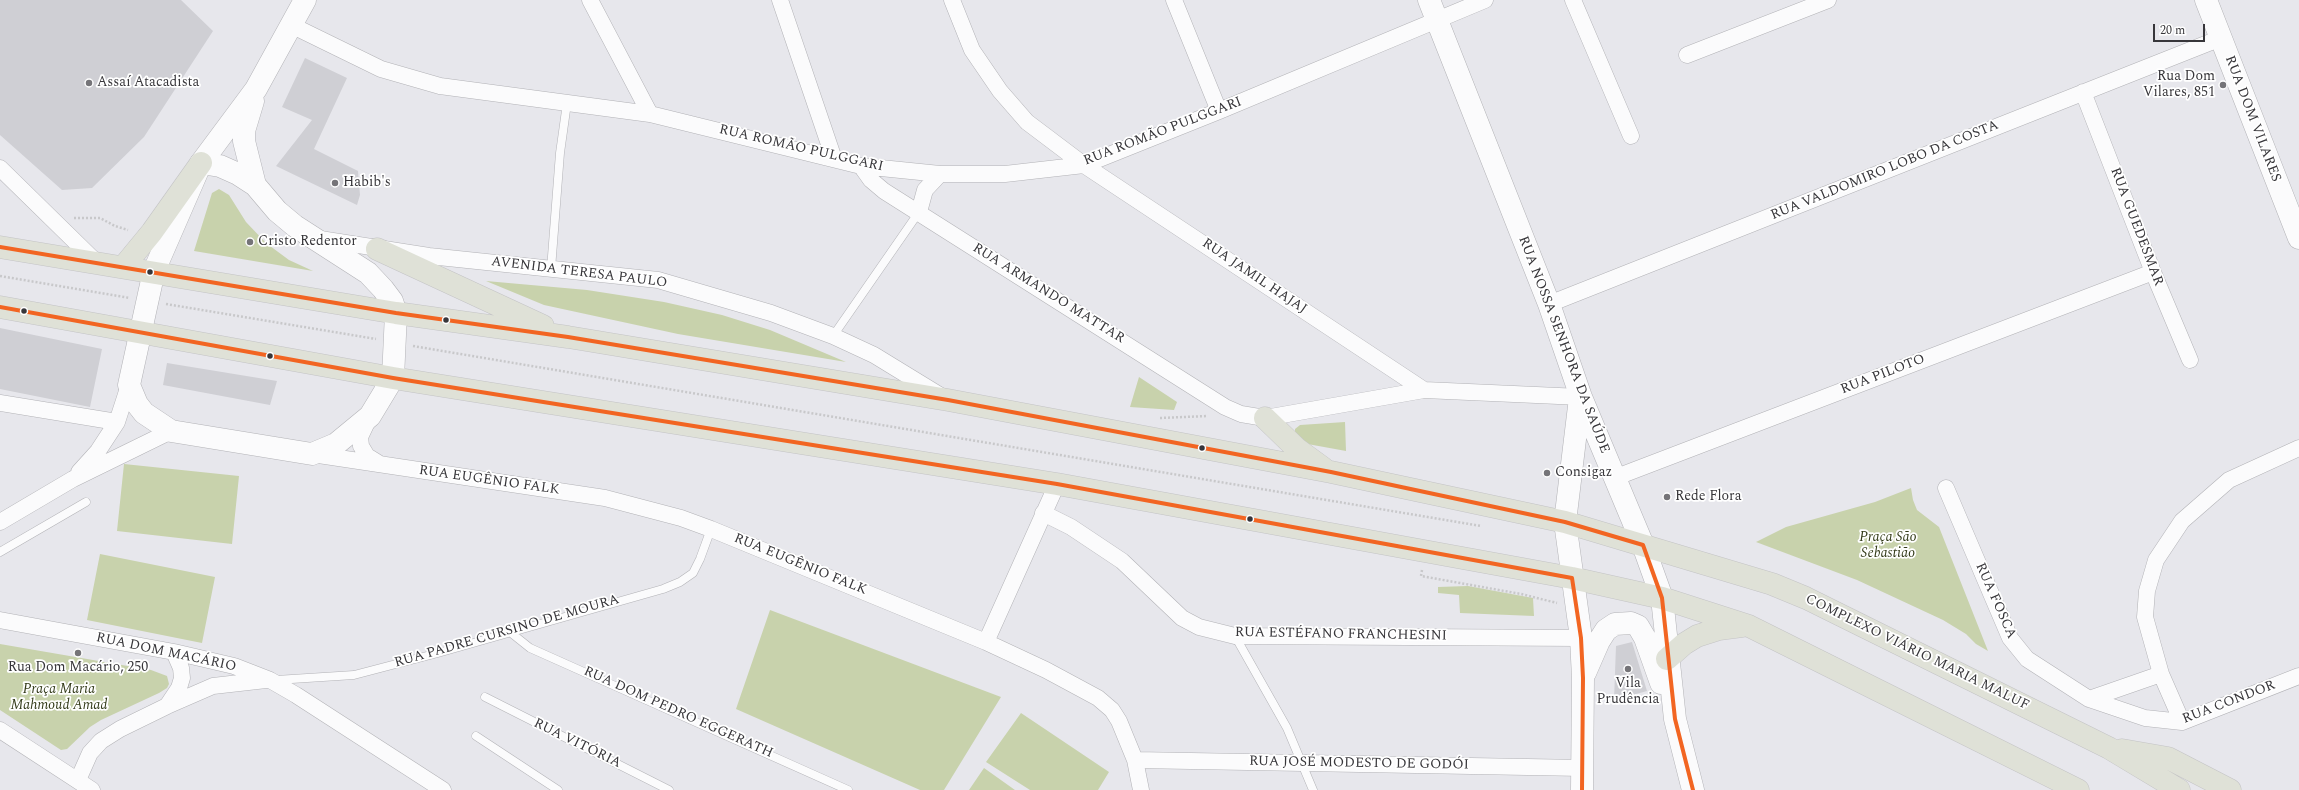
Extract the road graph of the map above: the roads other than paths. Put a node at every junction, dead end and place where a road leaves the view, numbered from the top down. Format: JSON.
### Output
{"nodes":[{"id":1,"x":305,"y":0,"type":"edge"},
{"id":2,"x":590,"y":0,"type":"edge"},
{"id":3,"x":780,"y":0,"type":"edge"},
{"id":4,"x":952,"y":0,"type":"edge"},
{"id":5,"x":1174,"y":0,"type":"edge"},
{"id":6,"x":1429,"y":0,"type":"edge"},
{"id":7,"x":1485,"y":0,"type":"edge"},
{"id":8,"x":1573,"y":0,"type":"edge"},
{"id":9,"x":1828,"y":0,"type":"edge"},
{"id":10,"x":2206,"y":0,"type":"edge"},
{"id":11,"x":1437,"y":20,"type":"junction"},
{"id":12,"x":291,"y":25,"type":"junction"},
{"id":13,"x":2221,"y":38,"type":"junction"},
{"id":14,"x":1687,"y":55,"type":"dead end"},
{"id":15,"x":256,"y":89,"type":"junction"},
{"id":16,"x":2083,"y":92,"type":"junction"},
{"id":17,"x":567,"y":103,"type":"junction"},
{"id":18,"x":1218,"y":111,"type":"junction"},
{"id":19,"x":650,"y":114,"type":"junction"},
{"id":20,"x":1631,"y":136,"type":"dead end"},
{"id":21,"x":834,"y":159,"type":"junction"},
{"id":22,"x":201,"y":163,"type":"junction"},
{"id":23,"x":1084,"y":165,"type":"junction"},
{"id":24,"x":861,"y":166,"type":"junction"},
{"id":25,"x":0,"y":168,"type":"edge"},
{"id":26,"x":940,"y":174,"type":"junction"},
{"id":27,"x":255,"y":185,"type":"junction"},
{"id":28,"x":919,"y":212,"type":"junction"},
{"id":29,"x":313,"y":238,"type":"junction"},
{"id":30,"x":2299,"y":238,"type":"edge"},
{"id":31,"x":0,"y":247,"type":"edge"},
{"id":32,"x":377,"y":249,"type":"junction"},
{"id":33,"x":95,"y":261,"type":"junction"},
{"id":34,"x":124,"y":266,"type":"junction"},
{"id":35,"x":551,"y":269,"type":"junction"},
{"id":36,"x":154,"y":271,"type":"junction"},
{"id":37,"x":2153,"y":272,"type":"junction"},
{"id":38,"x":1549,"y":304,"type":"junction"},
{"id":39,"x":0,"y":308,"type":"edge"},
{"id":40,"x":396,"y":313,"type":"junction"},
{"id":41,"x":140,"y":332,"type":"junction"},
{"id":42,"x":833,"y":336,"type":"junction"},
{"id":43,"x":568,"y":337,"type":"junction"},
{"id":44,"x":2190,"y":360,"type":"dead end"},
{"id":45,"x":394,"y":378,"type":"junction"},
{"id":46,"x":129,"y":385,"type":"junction"},
{"id":47,"x":1424,"y":390,"type":"junction"},
{"id":48,"x":1581,"y":397,"type":"junction"},
{"id":49,"x":948,"y":400,"type":"junction"},
{"id":50,"x":0,"y":403,"type":"edge"},
{"id":51,"x":370,"y":416,"type":"junction"},
{"id":52,"x":1265,"y":418,"type":"junction"},
{"id":53,"x":117,"y":422,"type":"junction"},
{"id":54,"x":171,"y":431,"type":"junction"},
{"id":55,"x":2299,"y":448,"type":"edge"},
{"id":56,"x":312,"y":454,"type":"junction"},
{"id":57,"x":383,"y":465,"type":"junction"},
{"id":58,"x":1331,"y":472,"type":"junction"},
{"id":59,"x":1614,"y":478,"type":"junction"},
{"id":60,"x":73,"y":479,"type":"junction"},
{"id":61,"x":1057,"y":484,"type":"junction"},
{"id":62,"x":1946,"y":488,"type":"dead end"},
{"id":63,"x":86,"y":502,"type":"dead end"},
{"id":64,"x":1043,"y":513,"type":"junction"},
{"id":65,"x":0,"y":522,"type":"edge"},
{"id":66,"x":1565,"y":522,"type":"junction"},
{"id":67,"x":711,"y":529,"type":"junction"},
{"id":68,"x":1643,"y":545,"type":"junction"},
{"id":69,"x":0,"y":552,"type":"edge"},
{"id":70,"x":1572,"y":578,"type":"junction"},
{"id":71,"x":1662,"y":598,"type":"junction"},
{"id":72,"x":0,"y":620,"type":"edge"},
{"id":73,"x":1748,"y":626,"type":"junction"},
{"id":74,"x":510,"y":632,"type":"junction"},
{"id":75,"x":1235,"y":636,"type":"junction"},
{"id":76,"x":1582,"y":638,"type":"junction"},
{"id":77,"x":986,"y":642,"type":"junction"},
{"id":78,"x":174,"y":652,"type":"junction"},
{"id":79,"x":1667,"y":659,"type":"junction"},
{"id":80,"x":2162,"y":674,"type":"junction"},
{"id":81,"x":2299,"y":676,"type":"edge"},
{"id":82,"x":1583,"y":678,"type":"junction"},
{"id":83,"x":270,"y":680,"type":"junction"},
{"id":84,"x":485,"y":697,"type":"dead end"},
{"id":85,"x":2089,"y":699,"type":"junction"},
{"id":86,"x":167,"y":706,"type":"junction"},
{"id":87,"x":1675,"y":719,"type":"junction"},
{"id":88,"x":2182,"y":722,"type":"junction"},
{"id":89,"x":0,"y":730,"type":"edge"},
{"id":90,"x":476,"y":736,"type":"dead end"},
{"id":91,"x":2109,"y":748,"type":"junction"},
{"id":92,"x":1135,"y":760,"type":"junction"},
{"id":93,"x":1303,"y":764,"type":"junction"},
{"id":94,"x":1583,"y":768,"type":"junction"},
{"id":95,"x":78,"y":780,"type":"junction"},
{"id":96,"x":2062,"y":784,"type":"edge"},
{"id":97,"x":92,"y":790,"type":"edge"},
{"id":98,"x":444,"y":790,"type":"edge"},
{"id":99,"x":558,"y":790,"type":"edge"},
{"id":100,"x":669,"y":790,"type":"edge"},
{"id":101,"x":848,"y":790,"type":"edge"},
{"id":102,"x":1141,"y":790,"type":"edge"},
{"id":103,"x":1313,"y":790,"type":"edge"},
{"id":104,"x":1582,"y":790,"type":"edge"},
{"id":105,"x":1693,"y":790,"type":"edge"},
{"id":106,"x":2078,"y":790,"type":"edge"},
{"id":107,"x":2178,"y":790,"type":"edge"},
{"id":108,"x":2230,"y":790,"type":"edge"}],
"edges":[{"from":1,"to":12,"type":"main road"},
{"from":2,"to":19,"type":"street"},
{"from":3,"to":21,"type":"street"},
{"from":4,"to":23,"type":"street","name":"RUA JAMIL HAJAJ"},
{"from":5,"to":18,"type":"street"},
{"from":6,"to":11,"type":"main road","name":"RUA NOSSA SENHORA DA SAÚDE"},
{"from":7,"to":11,"type":"street","name":"RUA ROMÃO PULGGARI"},
{"from":8,"to":20,"type":"street"},
{"from":9,"to":14,"type":"street"},
{"from":10,"to":13,"type":"main road","name":"RUA DOM VILARES"},
{"from":11,"to":18,"type":"street","name":"RUA ROMÃO PULGGARI"},
{"from":11,"to":38,"type":"main road","name":"RUA NOSSA SENHORA DA SAÚDE"},
{"from":12,"to":15,"type":"main road"},
{"from":12,"to":17,"type":"street","name":"RUA ROMÃO PULGGARI"},
{"from":13,"to":16,"type":"street","name":"RUA VALDOMIRO LOBO DA COSTA"},
{"from":13,"to":30,"type":"main road","name":"RUA DOM VILARES"},
{"from":15,"to":22,"type":"main road"},
{"from":15,"to":27,"type":"main road","name":"AVENIDA TERESA PAULO"},
{"from":16,"to":37,"type":"street","name":"RUA GUEDESMAR"},
{"from":16,"to":38,"type":"street","name":"RUA VALDOMIRO LOBO DA COSTA"},
{"from":17,"to":19,"type":"street","name":"RUA ROMÃO PULGGARI"},
{"from":17,"to":35,"type":"lane"},
{"from":18,"to":23,"type":"street","name":"RUA ROMÃO PULGGARI"},
{"from":19,"to":21,"type":"street","name":"RUA ROMÃO PULGGARI"},
{"from":21,"to":24,"type":"street","name":"RUA ROMÃO PULGGARI"},
{"from":22,"to":27,"type":"main road","name":"AVENIDA TERESA PAULO"},
{"from":22,"to":34,"type":"highway"},
{"from":22,"to":36,"type":"main road"},
{"from":23,"to":26,"type":"street","name":"RUA ROMÃO PULGGARI"},
{"from":23,"to":47,"type":"street","name":"RUA JAMIL HAJAJ"},
{"from":24,"to":26,"type":"street","name":"RUA ROMÃO PULGGARI"},
{"from":24,"to":28,"type":"street","name":"RUA ARMANDO MATTAR"},
{"from":25,"to":33,"type":"street"},
{"from":26,"to":28,"type":"street"},
{"from":27,"to":29,"type":"main road","name":"AVENIDA TERESA PAULO"},
{"from":28,"to":42,"type":"lane"},
{"from":28,"to":52,"type":"street","name":"RUA ARMANDO MATTAR"},
{"from":29,"to":32,"type":"street","name":"AVENIDA TERESA PAULO"},
{"from":29,"to":40,"type":"main road"},
{"from":31,"to":33,"type":"highway"},
{"from":32,"to":35,"type":"street","name":"AVENIDA TERESA PAULO"},
{"from":32,"to":43,"type":"highway"},
{"from":33,"to":34,"type":"highway"},
{"from":34,"to":36,"type":"highway"},
{"from":35,"to":42,"type":"street","name":"AVENIDA TERESA PAULO"},
{"from":36,"to":40,"type":"highway"},
{"from":36,"to":41,"type":"main road"},
{"from":37,"to":44,"type":"street","name":"RUA GUEDESMAR"},
{"from":37,"to":59,"type":"street","name":"RUA PILOTO"},
{"from":38,"to":48,"type":"main road","name":"RUA NOSSA SENHORA DA SAÚDE"},
{"from":39,"to":41,"type":"highway"},
{"from":40,"to":43,"type":"highway"},
{"from":40,"to":45,"type":"main road"},
{"from":41,"to":45,"type":"highway"},
{"from":41,"to":46,"type":"main road"},
{"from":42,"to":49,"type":"street","name":"AVENIDA TERESA PAULO"},
{"from":43,"to":49,"type":"highway","name":"COMPLEXO VIÁRIO MARIA MALUF"},
{"from":45,"to":51,"type":"main road"},
{"from":45,"to":61,"type":"highway"},
{"from":46,"to":53,"type":"street"},
{"from":46,"to":54,"type":"main road","name":"RUA EUGÊNIO FALK"},
{"from":47,"to":48,"type":"street","name":"RUA ARMANDO MATTAR"},
{"from":47,"to":52,"type":"street","name":"RUA ARMANDO MATTAR"},
{"from":48,"to":59,"type":"main road","name":"RUA NOSSA SENHORA DA SAÚDE"},
{"from":48,"to":66,"type":"main road"},
{"from":49,"to":58,"type":"highway","name":"COMPLEXO VIÁRIO MARIA MALUF"},
{"from":50,"to":53,"type":"street"},
{"from":51,"to":56,"type":"main road"},
{"from":51,"to":57,"type":"street","name":"RUA EUGÊNIO FALK"},
{"from":52,"to":58,"type":"highway"},
{"from":53,"to":60,"type":"street"},
{"from":54,"to":56,"type":"main road","name":"RUA EUGÊNIO FALK"},
{"from":54,"to":60,"type":"street"},
{"from":55,"to":80,"type":"street"},
{"from":56,"to":57,"type":"street","name":"RUA EUGÊNIO FALK"},
{"from":57,"to":67,"type":"street","name":"RUA EUGÊNIO FALK"},
{"from":58,"to":66,"type":"highway","name":"COMPLEXO VIÁRIO MARIA MALUF"},
{"from":59,"to":68,"type":"main road","name":"RUA NOSSA SENHORA DA SAÚDE"},
{"from":60,"to":65,"type":"street"},
{"from":61,"to":64,"type":"street"},
{"from":61,"to":70,"type":"highway"},
{"from":62,"to":85,"type":"street","name":"RUA FOSCA"},
{"from":63,"to":69,"type":"lane"},
{"from":64,"to":75,"type":"street","name":"RUA ESTÉFANO FRANCHESINI"},
{"from":64,"to":77,"type":"street"},
{"from":66,"to":68,"type":"highway","name":"COMPLEXO VIÁRIO MARIA MALUF"},
{"from":66,"to":70,"type":"main road"},
{"from":67,"to":74,"type":"lane","name":"RUA PADRE CURSINO DE MOURA"},
{"from":67,"to":77,"type":"street","name":"RUA EUGÊNIO FALK"},
{"from":68,"to":71,"type":"main road","name":"RUA NOSSA SENHORA DA SAÚDE"},
{"from":68,"to":91,"type":"highway","name":"COMPLEXO VIÁRIO MARIA MALUF"},
{"from":70,"to":71,"type":"highway"},
{"from":70,"to":76,"type":"main road"},
{"from":71,"to":73,"type":"highway"},
{"from":71,"to":79,"type":"main road","name":"RUA NOSSA SENHORA DA SAÚDE"},
{"from":72,"to":78,"type":"street","name":"RUA DOM MACÁRIO"},
{"from":73,"to":79,"type":"highway"},
{"from":73,"to":96,"type":"highway"},
{"from":74,"to":83,"type":"lane","name":"RUA PADRE CURSINO DE MOURA"},
{"from":74,"to":101,"type":"lane","name":"RUA DOM PEDRO EGGERATH"},
{"from":75,"to":76,"type":"street","name":"RUA ESTÉFANO FRANCHESINI"},
{"from":75,"to":93,"type":"lane"},
{"from":76,"to":82,"type":"main road"},
{"from":77,"to":92,"type":"street","name":"RUA EUGÊNIO FALK"},
{"from":78,"to":83,"type":"street","name":"RUA DOM MACÁRIO"},
{"from":78,"to":86,"type":"street"},
{"from":79,"to":87,"type":"main road","name":"RUA NOSSA SENHORA DA SAÚDE"},
{"from":80,"to":85,"type":"street"},
{"from":80,"to":88,"type":"street"},
{"from":81,"to":88,"type":"street","name":"RUA CONDOR"},
{"from":82,"to":87,"type":"main road"},
{"from":82,"to":94,"type":"main road"},
{"from":83,"to":86,"type":"street"},
{"from":83,"to":98,"type":"street","name":"RUA DOM MACÁRIO"},
{"from":84,"to":100,"type":"lane","name":"RUA VITÓRIA"},
{"from":85,"to":88,"type":"street","name":"RUA CONDOR"},
{"from":86,"to":95,"type":"street"},
{"from":87,"to":105,"type":"main road","name":"RUA NOSSA SENHORA DA SAÚDE"},
{"from":89,"to":95,"type":"street"},
{"from":90,"to":99,"type":"lane"},
{"from":91,"to":107,"type":"highway","name":"COMPLEXO VIÁRIO MARIA MALUF"},
{"from":91,"to":108,"type":"highway"},
{"from":92,"to":93,"type":"street","name":"RUA JOSÉ MODESTO DE GODÓI"},
{"from":92,"to":102,"type":"street","name":"RUA EUGÊNIO FALK"},
{"from":93,"to":94,"type":"street","name":"RUA JOSÉ MODESTO DE GODÓI"},
{"from":93,"to":103,"type":"lane"},
{"from":94,"to":104,"type":"main road"},
{"from":95,"to":97,"type":"street"},
{"from":96,"to":106,"type":"highway"}]}
